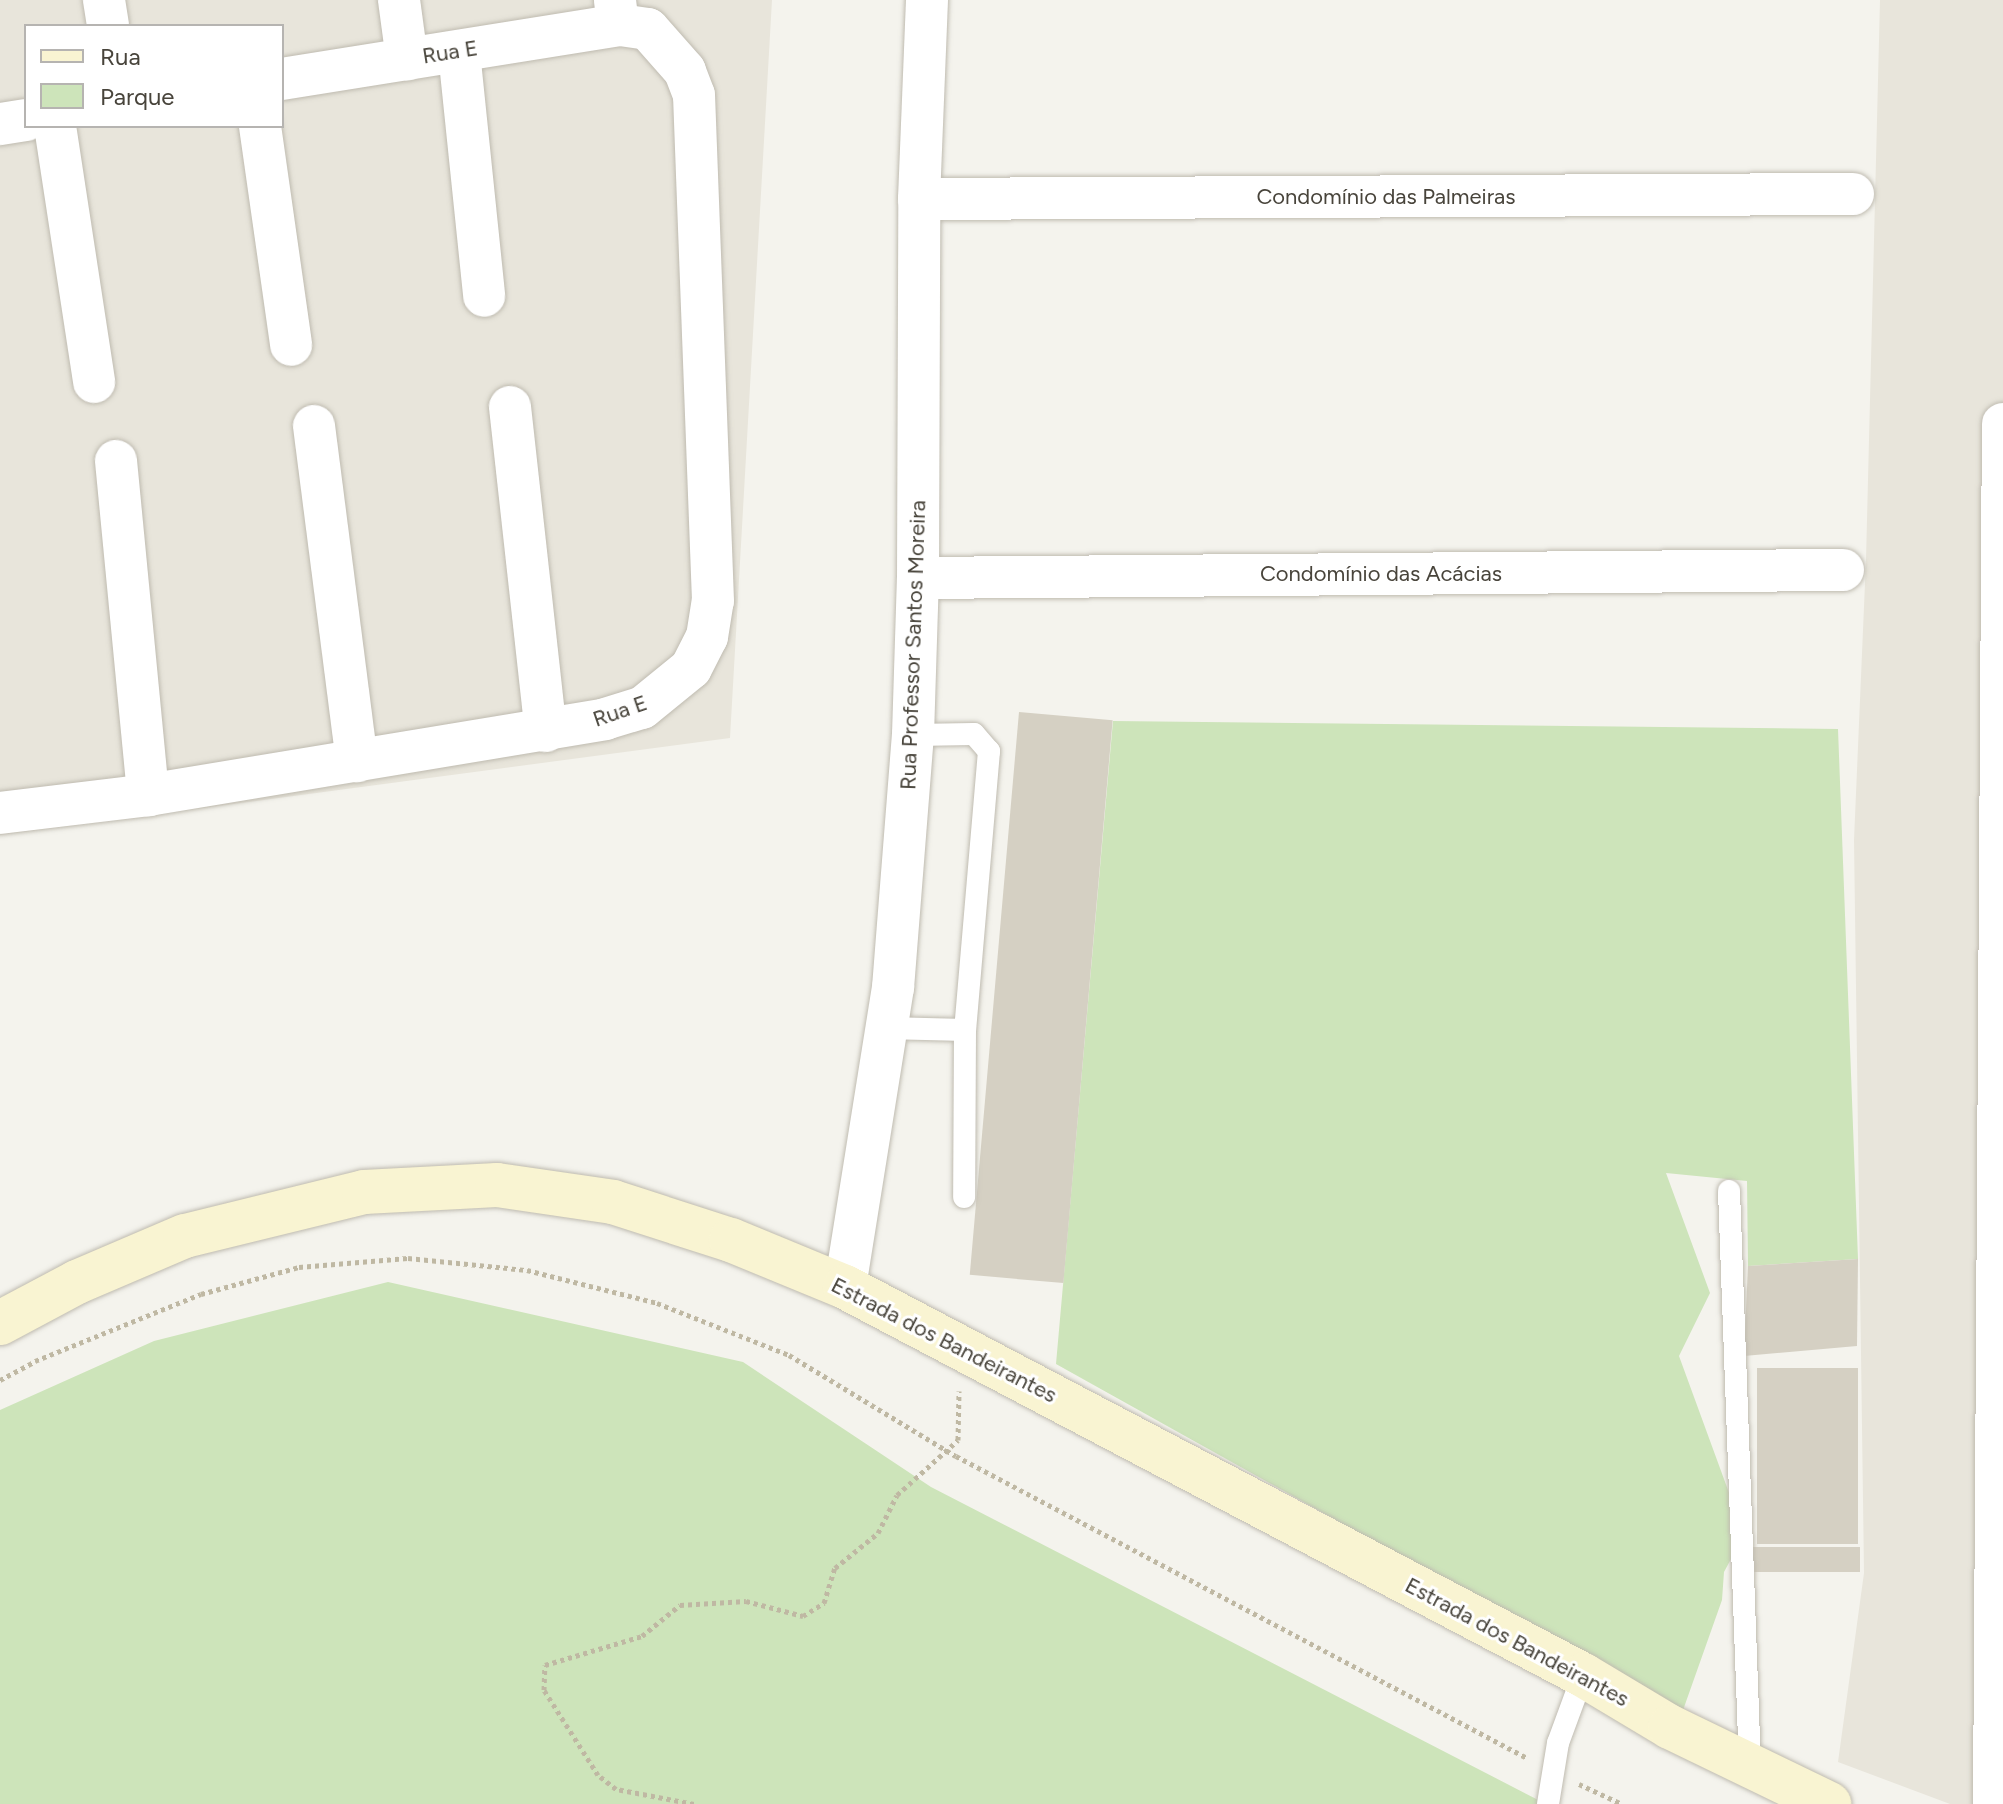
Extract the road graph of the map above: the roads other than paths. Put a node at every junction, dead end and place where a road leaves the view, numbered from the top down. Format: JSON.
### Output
{"nodes":[{"id":1,"x":104,"y":0,"type":"edge"},
{"id":2,"x":399,"y":0,"type":"edge"},
{"id":3,"x":927,"y":0,"type":"edge"},
{"id":4,"x":616,"y":12,"type":"edge"},
{"id":5,"x":108,"y":24,"type":"edge"},
{"id":6,"x":459,"y":52,"type":"junction"},
{"id":7,"x":407,"y":59,"type":"junction"},
{"id":8,"x":284,"y":79,"type":"edge"},
{"id":9,"x":24,"y":120,"type":"edge"},
{"id":10,"x":0,"y":124,"type":"edge"},
{"id":11,"x":55,"y":128,"type":"edge"},
{"id":12,"x":260,"y":128,"type":"edge"},
{"id":13,"x":1853,"y":194,"type":"dead end"},
{"id":14,"x":919,"y":199,"type":"junction"},
{"id":15,"x":484,"y":296,"type":"dead end"},
{"id":16,"x":291,"y":345,"type":"dead end"},
{"id":17,"x":94,"y":382,"type":"dead end"},
{"id":18,"x":510,"y":407,"type":"dead end"},
{"id":19,"x":2003,"y":424,"type":"edge"},
{"id":20,"x":314,"y":426,"type":"dead end"},
{"id":21,"x":116,"y":461,"type":"dead end"},
{"id":22,"x":1843,"y":570,"type":"dead end"},
{"id":23,"x":918,"y":578,"type":"junction"},
{"id":24,"x":546,"y":731,"type":"junction"},
{"id":25,"x":913,"y":735,"type":"junction"},
{"id":26,"x":357,"y":761,"type":"junction"},
{"id":27,"x":148,"y":795,"type":"junction"},
{"id":28,"x":0,"y":813,"type":"edge"},
{"id":29,"x":886,"y":1028,"type":"junction"},
{"id":30,"x":965,"y":1030,"type":"junction"},
{"id":31,"x":1729,"y":1191,"type":"dead end"},
{"id":32,"x":964,"y":1197,"type":"dead end"},
{"id":33,"x":845,"y":1287,"type":"junction"},
{"id":34,"x":0,"y":1323,"type":"edge"},
{"id":35,"x":1583,"y":1675,"type":"junction"},
{"id":36,"x":1750,"y":1766,"type":"junction"},
{"id":37,"x":1548,"y":1804,"type":"edge"},
{"id":38,"x":1829,"y":1804,"type":"edge"},
{"id":39,"x":1994,"y":1804,"type":"edge"}],
"edges":[{"from":1,"to":5,"type":"street"},
{"from":2,"to":7,"type":"street"},
{"from":3,"to":14,"type":"street","name":"Rua Professor Santos Moreira"},
{"from":4,"to":6,"type":"street","name":"Rua E"},
{"from":4,"to":24,"type":"street","name":"Rua E"},
{"from":6,"to":7,"type":"street","name":"Rua E"},
{"from":6,"to":15,"type":"street"},
{"from":7,"to":8,"type":"street","name":"Rua E"},
{"from":9,"to":10,"type":"street"},
{"from":11,"to":17,"type":"street"},
{"from":12,"to":16,"type":"street"},
{"from":13,"to":14,"type":"street","name":"Condomínio das Palmeiras"},
{"from":14,"to":23,"type":"street","name":"Rua Professor Santos Moreira"},
{"from":18,"to":24,"type":"street"},
{"from":19,"to":39,"type":"street"},
{"from":20,"to":26,"type":"street"},
{"from":21,"to":27,"type":"street"},
{"from":22,"to":23,"type":"street","name":"Condomínio das Acácias"},
{"from":23,"to":25,"type":"street","name":"Rua Professor Santos Moreira"},
{"from":24,"to":26,"type":"street","name":"Rua E"},
{"from":25,"to":29,"type":"street","name":"Rua Professor Santos Moreira"},
{"from":25,"to":30,"type":"lane"},
{"from":26,"to":27,"type":"street","name":"Rua E"},
{"from":27,"to":28,"type":"street","name":"Rua E"},
{"from":29,"to":30,"type":"lane"},
{"from":29,"to":33,"type":"street","name":"Rua Professor Santos Moreira"},
{"from":30,"to":32,"type":"lane"},
{"from":31,"to":36,"type":"lane"},
{"from":33,"to":34,"type":"main road","name":"Estrada dos Bandeirantes"},
{"from":33,"to":35,"type":"main road","name":"Estrada dos Bandeirantes"},
{"from":35,"to":36,"type":"main road","name":"Estrada dos Bandeirantes"},
{"from":35,"to":37,"type":"lane"},
{"from":36,"to":38,"type":"main road","name":"Estrada dos Bandeirantes"}]}
